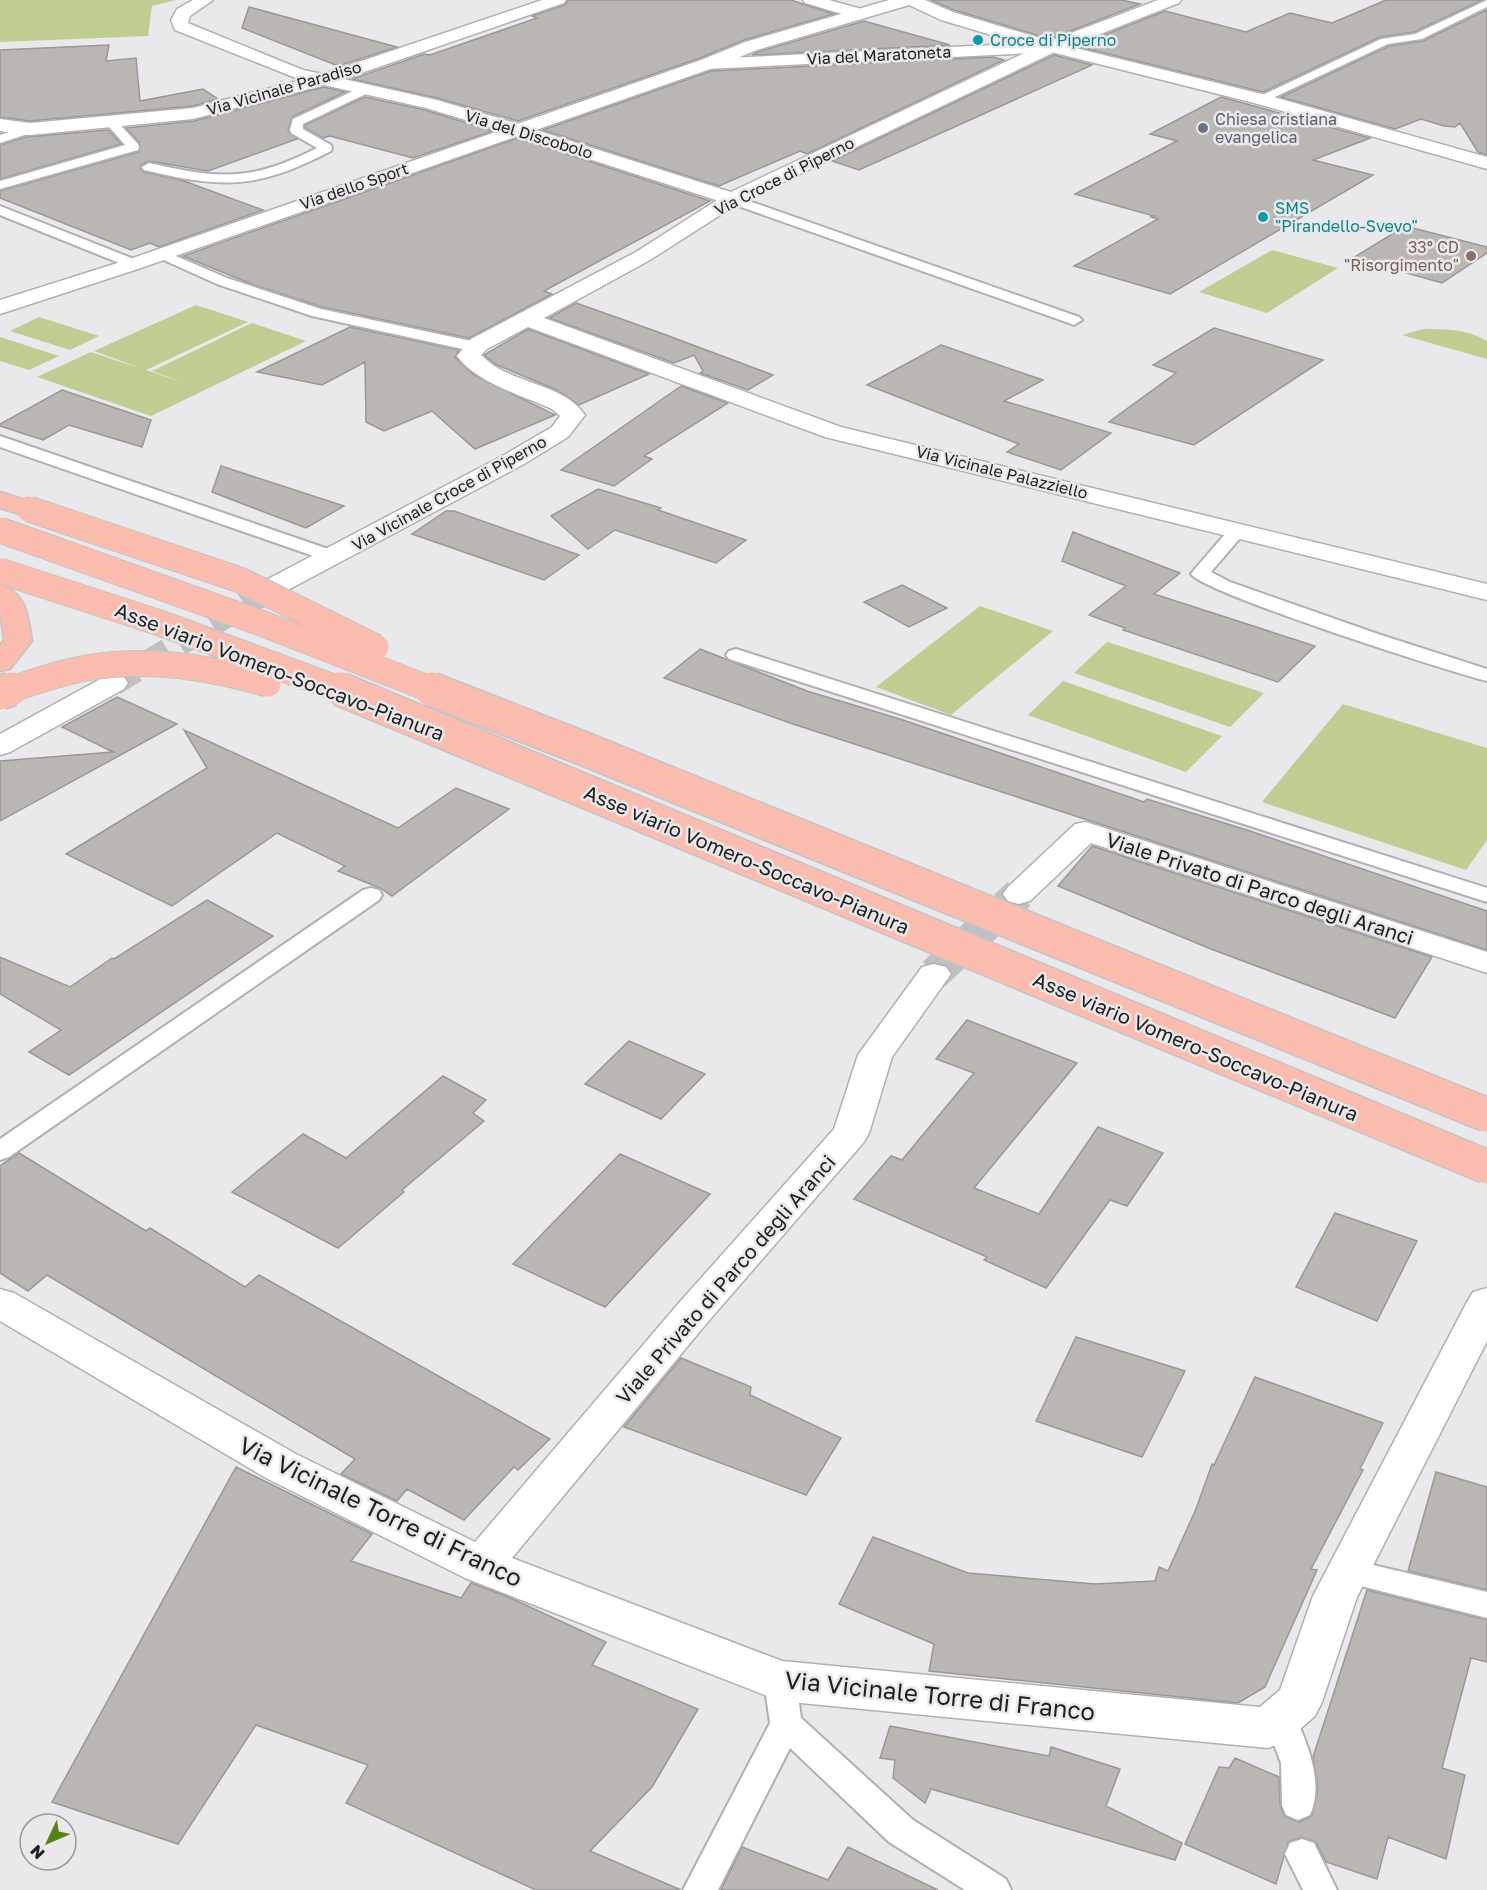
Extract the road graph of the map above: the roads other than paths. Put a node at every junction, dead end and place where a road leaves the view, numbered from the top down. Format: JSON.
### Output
{"nodes":[{"id":1,"x":206,"y":0,"type":"edge"},
{"id":2,"x":558,"y":0,"type":"edge"},
{"id":3,"x":812,"y":0,"type":"edge"},
{"id":4,"x":907,"y":0,"type":"edge"},
{"id":5,"x":912,"y":0,"type":"edge"},
{"id":6,"x":1173,"y":0,"type":"edge"},
{"id":7,"x":1487,"y":3,"type":"edge"},
{"id":8,"x":859,"y":14,"type":"junction"},
{"id":9,"x":1051,"y":47,"type":"junction"},
{"id":10,"x":707,"y":64,"type":"junction"},
{"id":11,"x":323,"y":80,"type":"junction"},
{"id":12,"x":366,"y":89,"type":"junction"},
{"id":13,"x":1260,"y":99,"type":"junction"},
{"id":14,"x":109,"y":120,"type":"junction"},
{"id":15,"x":0,"y":125,"type":"edge"},
{"id":16,"x":30,"y":129,"type":"junction"},
{"id":17,"x":515,"y":129,"type":"junction"},
{"id":18,"x":0,"y":139,"type":"edge"},
{"id":19,"x":1487,"y":163,"type":"edge"},
{"id":20,"x":149,"y":168,"type":"dead end"},
{"id":21,"x":0,"y":185,"type":"edge"},
{"id":22,"x":732,"y":199,"type":"junction"},
{"id":23,"x":0,"y":210,"type":"edge"},
{"id":24,"x":162,"y":254,"type":"junction"},
{"id":25,"x":134,"y":264,"type":"junction"},
{"id":26,"x":0,"y":307,"type":"edge"},
{"id":27,"x":526,"y":320,"type":"junction"},
{"id":28,"x":1074,"y":320,"type":"dead end"},
{"id":29,"x":476,"y":347,"type":"junction"},
{"id":30,"x":0,"y":441,"type":"edge"},
{"id":31,"x":0,"y":500,"type":"edge"},
{"id":32,"x":0,"y":530,"type":"edge"},
{"id":33,"x":1238,"y":530,"type":"junction"},
{"id":34,"x":332,"y":556,"type":"junction"},
{"id":35,"x":0,"y":572,"type":"edge"},
{"id":36,"x":277,"y":585,"type":"tunnel mouth"},
{"id":37,"x":1487,"y":592,"type":"edge"},
{"id":38,"x":0,"y":593,"type":"edge"},
{"id":39,"x":736,"y":655,"type":"dead end"},
{"id":40,"x":0,"y":663,"type":"edge"},
{"id":41,"x":1487,"y":675,"type":"edge"},
{"id":42,"x":114,"y":682,"type":"tunnel mouth"},
{"id":43,"x":0,"y":693,"type":"edge"},
{"id":44,"x":0,"y":746,"type":"edge"},
{"id":45,"x":582,"y":748,"type":"junction"},
{"id":46,"x":506,"y":759,"type":"junction"},
{"id":47,"x":1019,"y":894,"type":"tunnel mouth"},
{"id":48,"x":371,"y":895,"type":"dead end"},
{"id":49,"x":1487,"y":895,"type":"edge"},
{"id":50,"x":1487,"y":963,"type":"edge"},
{"id":51,"x":934,"y":974,"type":"tunnel mouth"},
{"id":52,"x":1487,"y":1115,"type":"edge"},
{"id":53,"x":0,"y":1151,"type":"edge"},
{"id":54,"x":1487,"y":1167,"type":"edge"},
{"id":55,"x":1487,"y":1302,"type":"edge"},
{"id":56,"x":0,"y":1303,"type":"edge"},
{"id":57,"x":481,"y":1565,"type":"junction"},
{"id":58,"x":1348,"y":1571,"type":"junction"},
{"id":59,"x":1487,"y":1605,"type":"edge"},
{"id":60,"x":780,"y":1681,"type":"junction"},
{"id":61,"x":1280,"y":1718,"type":"junction"},
{"id":62,"x":786,"y":1724,"type":"junction"},
{"id":63,"x":1298,"y":1804,"type":"dead end"},
{"id":64,"x":1302,"y":1854,"type":"dead end"},
{"id":65,"x":700,"y":1890,"type":"edge"},
{"id":66,"x":994,"y":1890,"type":"edge"},
{"id":67,"x":1320,"y":1890,"type":"edge"}],
"edges":[{"from":1,"to":11,"type":"street","name":"Via del Discobolo"},
{"from":2,"to":11,"type":"street","name":"Via Vicinale Paradiso"},
{"from":3,"to":8,"type":"street"},
{"from":4,"to":8,"type":"street"},
{"from":5,"to":9,"type":"street"},
{"from":6,"to":9,"type":"street"},
{"from":7,"to":13,"type":"lane"},
{"from":8,"to":10,"type":"street"},
{"from":9,"to":10,"type":"street","name":"Via del Maratoneta"},
{"from":9,"to":13,"type":"street"},
{"from":9,"to":22,"type":"street","name":"Via Croce di Piperno"},
{"from":10,"to":17,"type":"street","name":"Via dello Sport"},
{"from":11,"to":12,"type":"street","name":"Via del Discobolo"},
{"from":11,"to":14,"type":"street","name":"Via Vicinale Paradiso"},
{"from":12,"to":17,"type":"street","name":"Via del Discobolo"},
{"from":12,"to":20,"type":"lane"},
{"from":13,"to":19,"type":"street"},
{"from":14,"to":16,"type":"street","name":"Via Vicinale Paradiso"},
{"from":14,"to":21,"type":"lane"},
{"from":15,"to":16,"type":"street","name":"Via Vicinale Paradiso"},
{"from":16,"to":18,"type":"lane"},
{"from":17,"to":22,"type":"street","name":"Via del Discobolo"},
{"from":17,"to":24,"type":"street","name":"Via dello Sport"},
{"from":22,"to":27,"type":"street","name":"Via Croce di Piperno"},
{"from":22,"to":28,"type":"lane"},
{"from":23,"to":25,"type":"lane"},
{"from":24,"to":25,"type":"street","name":"Via dello Sport"},
{"from":24,"to":29,"type":"lane"},
{"from":25,"to":26,"type":"street","name":"Via dello Sport"},
{"from":27,"to":29,"type":"street"},
{"from":27,"to":33,"type":"street","name":"Via Vicinale Palazziello"},
{"from":29,"to":34,"type":"street","name":"Via Vicinale Croce di Piperno"},
{"from":30,"to":34,"type":"lane"},
{"from":31,"to":45,"type":"highway","bridge":true},
{"from":32,"to":45,"type":"highway","name":"Asse viario Vomero-Soccavo-Pianura","bridge":true},
{"from":33,"to":37,"type":"street","name":"Via Vicinale Palazziello"},
{"from":33,"to":41,"type":"lane"},
{"from":34,"to":36,"type":"street","name":"Via Vicinale Croce di Piperno"},
{"from":35,"to":46,"type":"highway","name":"Asse viario Vomero-Soccavo-Pianura","bridge":true},
{"from":38,"to":40,"type":"highway"},
{"from":39,"to":49,"type":"lane"},
{"from":42,"to":44,"type":"street"},
{"from":43,"to":46,"type":"highway","bridge":true},
{"from":45,"to":52,"type":"highway","name":"Asse viario Vomero-Soccavo-Pianura","bridge":true},
{"from":46,"to":54,"type":"highway","name":"Asse viario Vomero-Soccavo-Pianura","bridge":true},
{"from":47,"to":50,"type":"street","name":"Viale Privato di Parco degli Aranci"},
{"from":48,"to":53,"type":"lane"},
{"from":51,"to":57,"type":"street","name":"Viale Privato di Parco degli Aranci"},
{"from":55,"to":58,"type":"street","name":"Via Vicinale Torre di Franco"},
{"from":56,"to":57,"type":"street","name":"Via Vicinale Torre di Franco"},
{"from":57,"to":60,"type":"street","name":"Via Vicinale Torre di Franco"},
{"from":58,"to":59,"type":"lane"},
{"from":58,"to":61,"type":"street","name":"Via Vicinale Torre di Franco"},
{"from":60,"to":61,"type":"street","name":"Via Vicinale Torre di Franco"},
{"from":60,"to":62,"type":"lane"},
{"from":61,"to":63,"type":"lane"},
{"from":62,"to":65,"type":"lane"},
{"from":62,"to":66,"type":"lane"},
{"from":64,"to":67,"type":"lane"}]}
